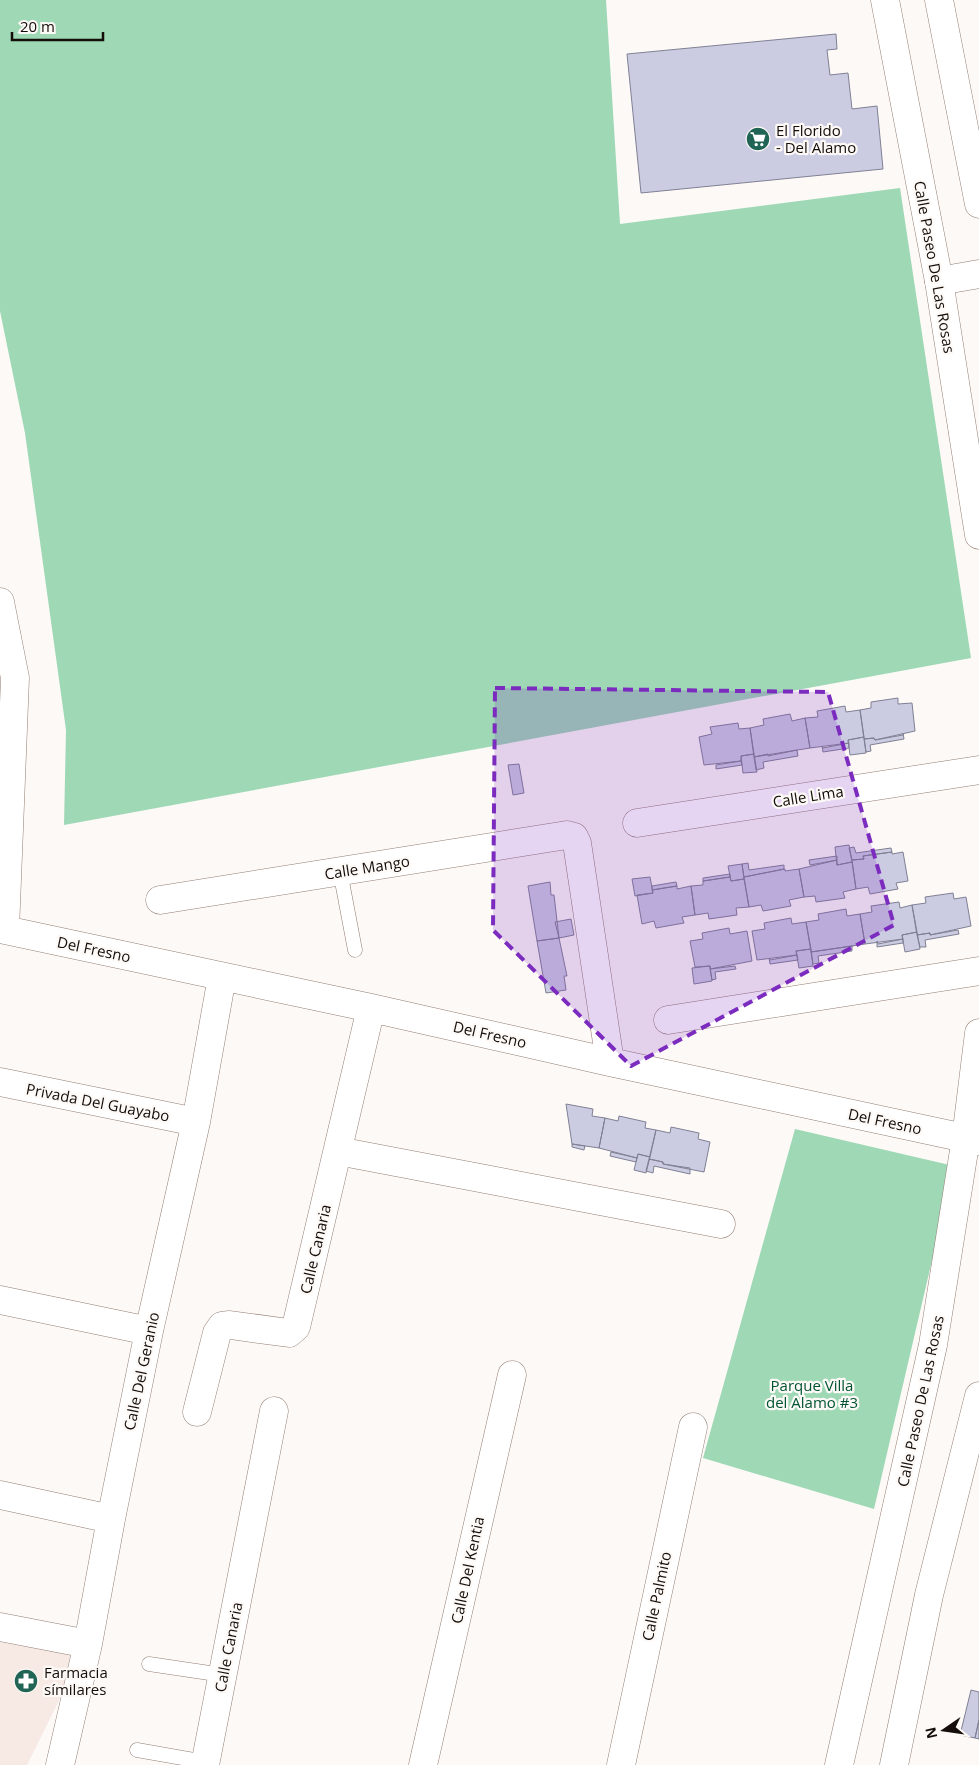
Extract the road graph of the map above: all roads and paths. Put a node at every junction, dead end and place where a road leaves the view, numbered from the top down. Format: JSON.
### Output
{"nodes":[{"id":1,"x":885,"y":0,"type":"edge"},
{"id":2,"x":939,"y":0,"type":"edge"},
{"id":3,"x":979,"y":204,"type":"edge"},
{"id":4,"x":979,"y":274,"type":"edge"},
{"id":5,"x":939,"y":281,"type":"junction"},
{"id":6,"x":979,"y":535,"type":"edge"},
{"id":7,"x":0,"y":602,"type":"edge"},
{"id":8,"x":979,"y":770,"type":"edge"},
{"id":9,"x":637,"y":822,"type":"dead end"},
{"id":10,"x":340,"y":871,"type":"junction"},
{"id":11,"x":160,"y":900,"type":"dead end"},
{"id":12,"x":2,"y":930,"type":"edge"},
{"id":13,"x":355,"y":950,"type":"dead end"},
{"id":14,"x":979,"y":971,"type":"edge"},
{"id":15,"x":222,"y":977,"type":"junction"},
{"id":16,"x":372,"y":1008,"type":"junction"},
{"id":17,"x":668,"y":1020,"type":"dead end"},
{"id":18,"x":979,"y":1033,"type":"edge"},
{"id":19,"x":610,"y":1062,"type":"junction"},
{"id":20,"x":0,"y":1082,"type":"edge"},
{"id":21,"x":196,"y":1122,"type":"junction"},
{"id":22,"x":972,"y":1139,"type":"edge"},
{"id":23,"x":338,"y":1151,"type":"junction"},
{"id":24,"x":722,"y":1224,"type":"dead end"},
{"id":25,"x":0,"y":1300,"type":"edge"},
{"id":26,"x":149,"y":1331,"type":"junction"},
{"id":27,"x":512,"y":1375,"type":"dead end"},
{"id":28,"x":979,"y":1396,"type":"edge"},
{"id":29,"x":274,"y":1411,"type":"dead end"},
{"id":30,"x":197,"y":1412,"type":"dead end"},
{"id":31,"x":693,"y":1427,"type":"dead end"},
{"id":32,"x":0,"y":1496,"type":"edge"},
{"id":33,"x":111,"y":1519,"type":"junction"},
{"id":34,"x":0,"y":1627,"type":"edge"},
{"id":35,"x":88,"y":1644,"type":"junction"},
{"id":36,"x":149,"y":1664,"type":"dead end"},
{"id":37,"x":223,"y":1675,"type":"junction"},
{"id":38,"x":137,"y":1750,"type":"dead end"},
{"id":39,"x":205,"y":1764,"type":"edge"},
{"id":40,"x":60,"y":1765,"type":"edge"},
{"id":41,"x":423,"y":1765,"type":"edge"},
{"id":42,"x":622,"y":1765,"type":"edge"},
{"id":43,"x":839,"y":1765,"type":"edge"},
{"id":44,"x":894,"y":1765,"type":"edge"}],
"edges":[{"from":1,"to":5,"type":"street","name":"Calle Paseo De Las Rosas"},
{"from":2,"to":3,"type":"street"},
{"from":4,"to":5,"type":"street"},
{"from":5,"to":6,"type":"street","name":"Calle Paseo De Las Rosas"},
{"from":7,"to":12,"type":"street"},
{"from":8,"to":9,"type":"street","name":"Calle Lima"},
{"from":10,"to":11,"type":"street","name":"Calle Mango"},
{"from":10,"to":13,"type":"lane"},
{"from":10,"to":19,"type":"street","name":"Calle Mango"},
{"from":12,"to":15,"type":"street","name":"Del Fresno"},
{"from":14,"to":17,"type":"street"},
{"from":15,"to":16,"type":"street","name":"Del Fresno"},
{"from":15,"to":21,"type":"street","name":"Calle Del Geranio"},
{"from":16,"to":19,"type":"street","name":"Del Fresno"},
{"from":16,"to":23,"type":"street","name":"Calle Canaria"},
{"from":18,"to":22,"type":"street","name":"Calle Paseo De Las Rosas"},
{"from":19,"to":22,"type":"street","name":"Del Fresno"},
{"from":20,"to":21,"type":"street","name":"Privada Del Guayabo"},
{"from":21,"to":26,"type":"street","name":"Calle Del Geranio"},
{"from":22,"to":43,"type":"street","name":"Calle Paseo De Las Rosas"},
{"from":23,"to":24,"type":"street"},
{"from":23,"to":30,"type":"street","name":"Calle Canaria"},
{"from":25,"to":26,"type":"street"},
{"from":26,"to":33,"type":"street","name":"Calle Del Geranio"},
{"from":27,"to":41,"type":"street","name":"Calle Del Kentia"},
{"from":28,"to":44,"type":"street"},
{"from":29,"to":37,"type":"street","name":"Calle Canaria"},
{"from":31,"to":42,"type":"street","name":"Calle Palmito"},
{"from":32,"to":33,"type":"street"},
{"from":33,"to":35,"type":"street","name":"Calle Del Geranio"},
{"from":34,"to":35,"type":"street"},
{"from":35,"to":40,"type":"street","name":"Calle Del Geranio"},
{"from":36,"to":37,"type":"lane"},
{"from":37,"to":39,"type":"street","name":"Calle Canaria"},
{"from":38,"to":39,"type":"lane"}]}
